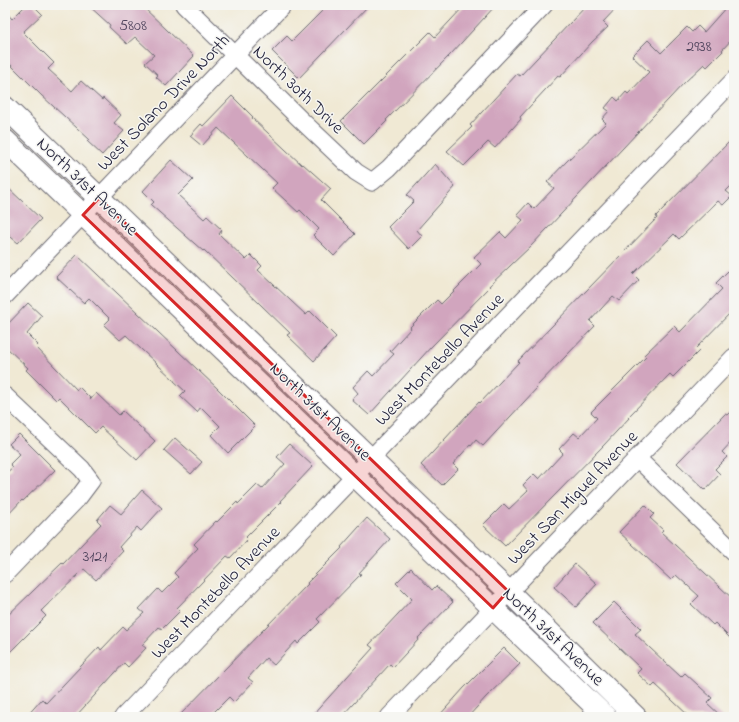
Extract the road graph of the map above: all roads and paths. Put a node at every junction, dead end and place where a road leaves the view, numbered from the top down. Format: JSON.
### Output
{"nodes":[{"id":1,"x":184,"y":5,"type":"edge"},
{"id":2,"x":284,"y":5,"type":"edge"},
{"id":3,"x":544,"y":5,"type":"edge"},
{"id":4,"x":236,"y":55,"type":"junction"},
{"id":5,"x":734,"y":80,"type":"edge"},
{"id":6,"x":5,"y":106,"type":"edge"},
{"id":7,"x":5,"y":140,"type":"edge"},
{"id":8,"x":99,"y":198,"type":"junction"},
{"id":9,"x":83,"y":215,"type":"junction"},
{"id":10,"x":5,"y":296,"type":"edge"},
{"id":11,"x":734,"y":357,"type":"edge"},
{"id":12,"x":5,"y":396,"type":"edge"},
{"id":13,"x":637,"y":458,"type":"junction"},
{"id":14,"x":371,"y":459,"type":"junction"},
{"id":15,"x":355,"y":476,"type":"junction"},
{"id":16,"x":734,"y":552,"type":"edge"},
{"id":17,"x":5,"y":574,"type":"edge"},
{"id":18,"x":508,"y":591,"type":"junction"},
{"id":19,"x":493,"y":608,"type":"junction"},
{"id":20,"x":123,"y":717,"type":"edge"},
{"id":21,"x":389,"y":717,"type":"edge"},
{"id":22,"x":606,"y":717,"type":"edge"},
{"id":23,"x":636,"y":717,"type":"edge"}],
"edges":[{"from":1,"to":4,"type":"street","name":"North 30th Drive"},
{"from":2,"to":4,"type":"street","name":"West Solano Drive North"},
{"from":3,"to":4,"type":"street","name":"North 30th Drive"},
{"from":4,"to":8,"type":"street","name":"West Solano Drive North"},
{"from":5,"to":14,"type":"street","name":"West Montebello Avenue"},
{"from":6,"to":8,"type":"street","name":"North 31st Avenue"},
{"from":7,"to":9,"type":"street","name":"North 31st Avenue"},
{"from":8,"to":9,"type":"street","name":"West Solano Drive North"},
{"from":8,"to":14,"type":"street","name":"North 31st Avenue"},
{"from":9,"to":10,"type":"street","name":"West Solano Drive North"},
{"from":9,"to":15,"type":"street","name":"North 31st Avenue"},
{"from":11,"to":13,"type":"street","name":"West San Miguel Avenue"},
{"from":12,"to":17,"type":"street"},
{"from":13,"to":16,"type":"street"},
{"from":13,"to":18,"type":"street","name":"West San Miguel Avenue"},
{"from":14,"to":15,"type":"street","name":"West Montebello Avenue"},
{"from":14,"to":18,"type":"street","name":"North 31st Avenue"},
{"from":15,"to":19,"type":"street","name":"North 31st Avenue"},
{"from":15,"to":20,"type":"street","name":"West Montebello Avenue"},
{"from":18,"to":19,"type":"street","name":"West San Miguel Avenue"},
{"from":18,"to":23,"type":"street","name":"North 31st Avenue"},
{"from":19,"to":21,"type":"street","name":"West San Miguel Avenue"},
{"from":19,"to":22,"type":"street","name":"North 31st Avenue"}]}
